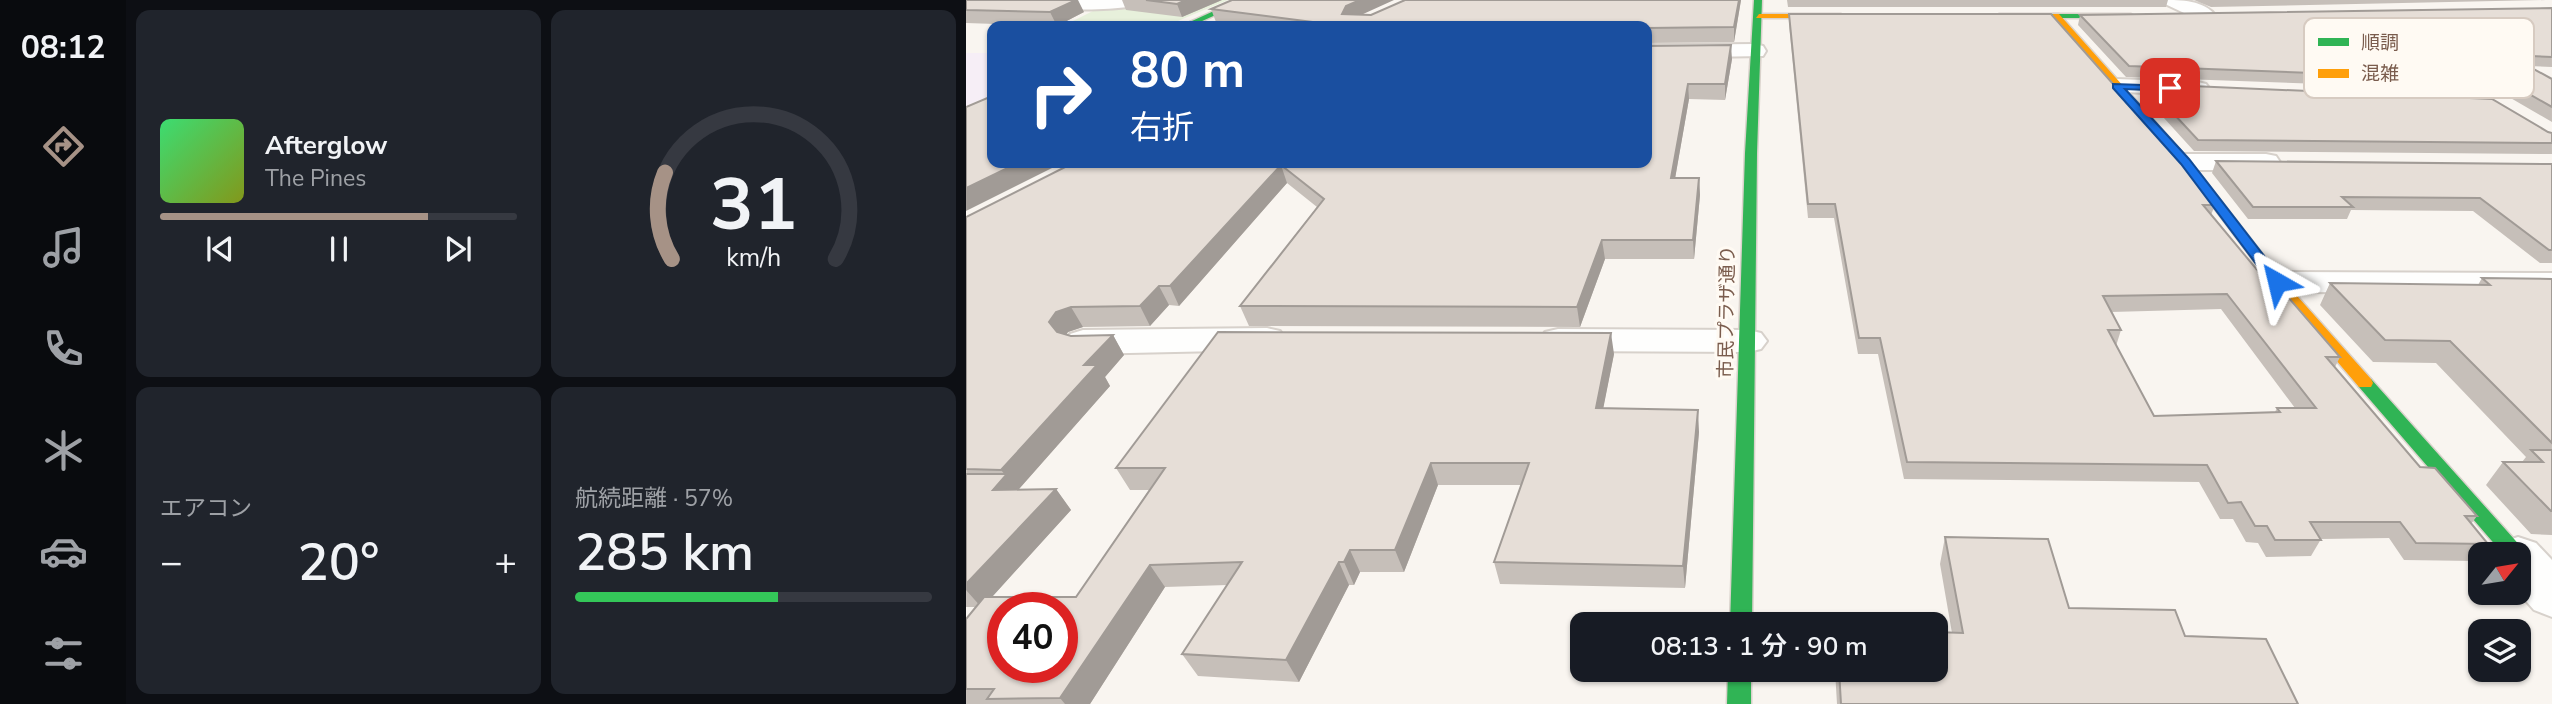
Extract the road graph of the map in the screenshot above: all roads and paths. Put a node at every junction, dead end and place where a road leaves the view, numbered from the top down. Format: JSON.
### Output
{"nodes":[{"id":1,"x":1140,"y":0,"type":"edge"},
{"id":2,"x":1245,"y":0,"type":"edge"},
{"id":3,"x":1067,"y":2,"type":"edge"},
{"id":4,"x":1002,"y":3,"type":"edge"},
{"id":5,"x":1758,"y":8,"type":"edge"},
{"id":6,"x":2163,"y":10,"type":"edge"},
{"id":7,"x":1854,"y":16,"type":"edge"},
{"id":8,"x":1976,"y":16,"type":"edge"},
{"id":9,"x":2056,"y":16,"type":"junction"},
{"id":10,"x":2212,"y":16,"type":"edge"},
{"id":11,"x":1197,"y":21,"type":"edge"},
{"id":12,"x":1755,"y":51,"type":"junction"},
{"id":13,"x":1652,"y":52,"type":"edge"},
{"id":14,"x":2116,"y":86,"type":"junction"},
{"id":15,"x":2228,"y":90,"type":"edge"},
{"id":16,"x":2185,"y":162,"type":"junction"},
{"id":17,"x":2294,"y":163,"type":"edge"},
{"id":18,"x":2277,"y":282,"type":"junction"},
{"id":19,"x":2552,"y":283,"type":"edge"},
{"id":20,"x":1300,"y":339,"type":"edge"},
{"id":21,"x":1523,"y":340,"type":"edge"},
{"id":22,"x":1748,"y":341,"type":"junction"},
{"id":23,"x":1083,"y":342,"type":"edge"},
{"id":24,"x":2505,"y":542,"type":"edge"},
{"id":25,"x":2531,"y":572,"type":"edge"},
{"id":26,"x":2552,"y":595,"type":"edge"},
{"id":27,"x":1741,"y":612,"type":"edge"},
{"id":28,"x":1740,"y":682,"type":"edge"},
{"id":29,"x":1739,"y":704,"type":"edge"}],
"edges":[{"from":1,"to":3,"type":"street"},
{"from":2,"to":11,"type":"street"},
{"from":3,"to":4,"type":"street"},
{"from":5,"to":7,"type":"street"},
{"from":5,"to":12,"type":"street","name":"市民プラザ通り"},
{"from":6,"to":9,"type":"street"},
{"from":6,"to":10,"type":"street"},
{"from":8,"to":9,"type":"street"},
{"from":9,"to":14,"type":"street"},
{"from":12,"to":13,"type":"street"},
{"from":12,"to":22,"type":"street","name":"市民プラザ通り"},
{"from":14,"to":15,"type":"street"},
{"from":14,"to":16,"type":"street"},
{"from":16,"to":17,"type":"street"},
{"from":16,"to":18,"type":"street"},
{"from":18,"to":19,"type":"street"},
{"from":18,"to":24,"type":"street"},
{"from":20,"to":23,"type":"street"},
{"from":21,"to":22,"type":"street"},
{"from":22,"to":27,"type":"street","name":"市民プラザ通り"},
{"from":25,"to":26,"type":"street"},
{"from":28,"to":29,"type":"street"}]}
